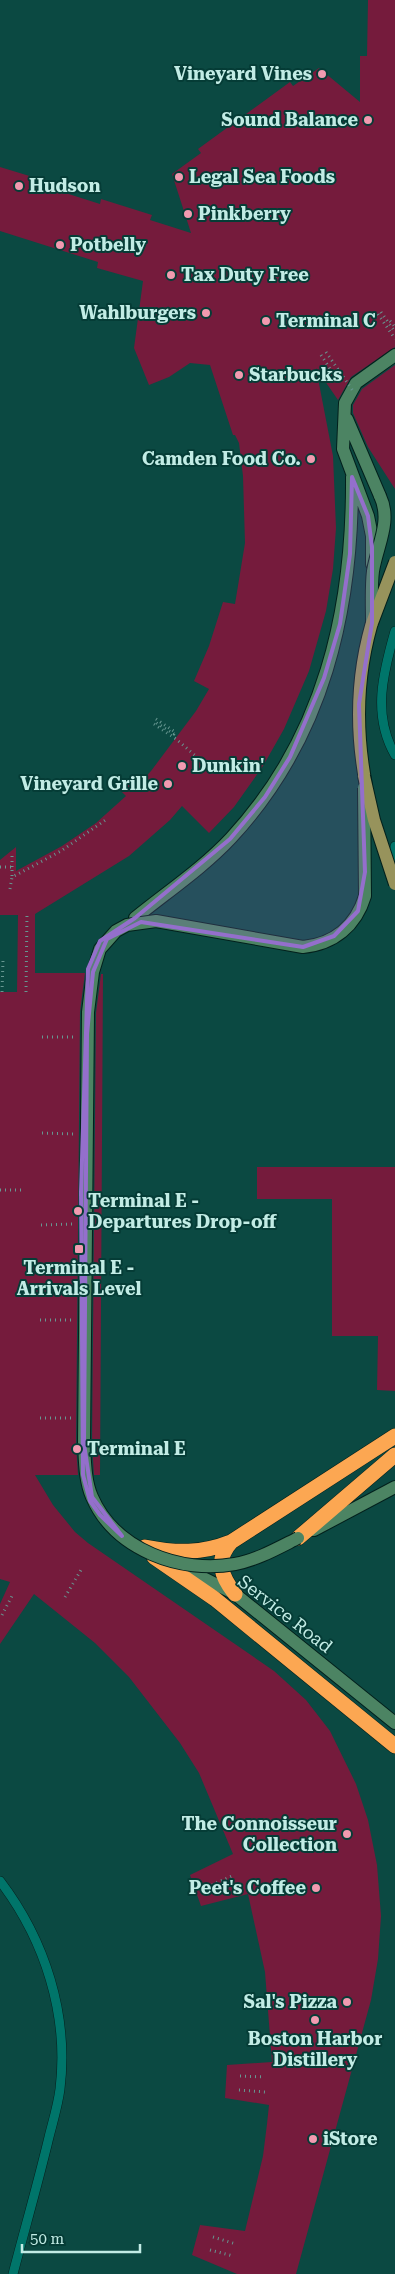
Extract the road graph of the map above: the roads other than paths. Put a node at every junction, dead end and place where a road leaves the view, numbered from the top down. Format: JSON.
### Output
{"nodes":[{"id":1,"x":395,"y":356,"type":"edge"},
{"id":2,"x":350,"y":393,"type":"junction"},
{"id":3,"x":352,"y":477,"type":"junction"},
{"id":4,"x":395,"y":563,"type":"edge"},
{"id":5,"x":372,"y":623,"type":"junction"},
{"id":6,"x":395,"y":631,"type":"edge"},
{"id":7,"x":395,"y":755,"type":"edge"},
{"id":8,"x":364,"y":776,"type":"junction"},
{"id":9,"x":372,"y":811,"type":"junction"},
{"id":10,"x":395,"y":846,"type":"edge"},
{"id":11,"x":394,"y":880,"type":"edge"},
{"id":12,"x":135,"y":918,"type":"junction"},
{"id":13,"x":395,"y":1436,"type":"edge"},
{"id":14,"x":395,"y":1455,"type":"edge"},
{"id":15,"x":395,"y":1487,"type":"edge"},
{"id":16,"x":298,"y":1538,"type":"junction"},
{"id":17,"x":231,"y":1542,"type":"junction"},
{"id":18,"x":143,"y":1548,"type":"junction"},
{"id":19,"x":235,"y":1594,"type":"junction"},
{"id":20,"x":395,"y":1723,"type":"edge"},
{"id":21,"x":395,"y":1746,"type":"edge"},
{"id":22,"x":0,"y":1881,"type":"edge"},
{"id":23,"x":13,"y":2274,"type":"edge"}],
"edges":[{"from":1,"to":2,"type":"main road"},
{"from":2,"to":3,"type":"main road"},
{"from":2,"to":5,"type":"main road","bridge":true},
{"from":3,"to":5,"type":"main road"},
{"from":3,"to":12,"type":"main road"},
{"from":4,"to":5,"type":"main road","bridge":true},
{"from":5,"to":8,"type":"main road"},
{"from":5,"to":9,"type":"main road"},
{"from":6,"to":7,"type":"lane"},
{"from":8,"to":11,"type":"main road","bridge":true},
{"from":8,"to":18,"type":"main road","bridge":true},
{"from":9,"to":11,"type":"main road"},
{"from":9,"to":12,"type":"main road"},
{"from":10,"to":11,"type":"lane"},
{"from":12,"to":18,"type":"main road"},
{"from":13,"to":17,"type":"highway"},
{"from":14,"to":16,"type":"highway"},
{"from":15,"to":16,"type":"main road"},
{"from":16,"to":18,"type":"main road","bridge":true},
{"from":17,"to":18,"type":"highway"},
{"from":17,"to":19,"type":"highway"},
{"from":18,"to":19,"type":"main road","name":"Service Road"},
{"from":18,"to":21,"type":"highway","bridge":true},
{"from":19,"to":20,"type":"main road","name":"Service Road"},
{"from":22,"to":23,"type":"lane"}]}
